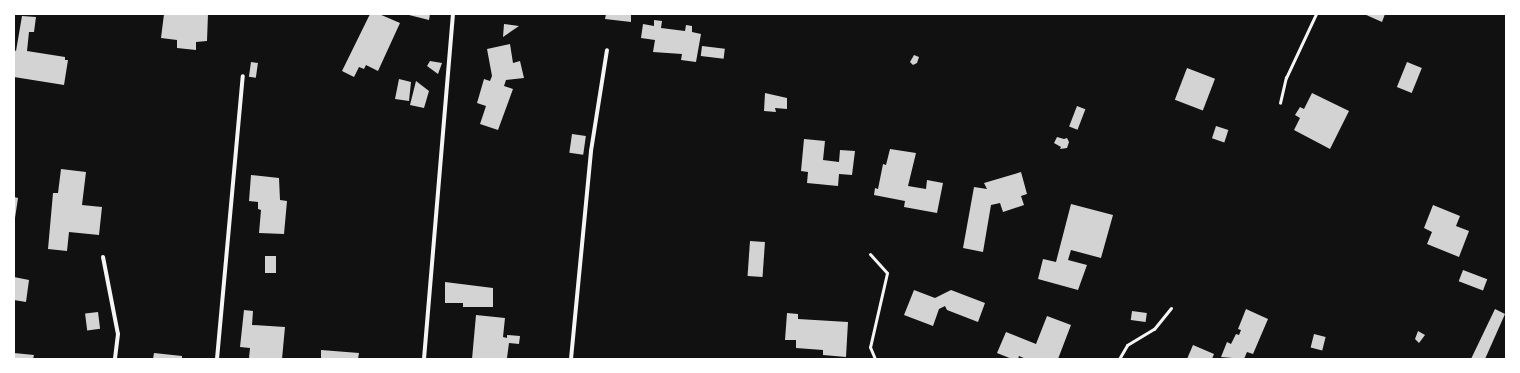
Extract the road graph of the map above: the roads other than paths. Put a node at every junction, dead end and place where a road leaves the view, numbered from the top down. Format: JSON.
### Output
{"nodes":[{"id":1,"x":453,"y":14,"type":"edge"},
{"id":2,"x":607,"y":50,"type":"dead end"},
{"id":3,"x":243,"y":76,"type":"dead end"},
{"id":4,"x":870,"y":254,"type":"dead end"},
{"id":5,"x":103,"y":256,"type":"dead end"},
{"id":6,"x":1172,"y":308,"type":"dead end"},
{"id":7,"x":115,"y":359,"type":"edge"},
{"id":8,"x":217,"y":359,"type":"edge"},
{"id":9,"x":424,"y":359,"type":"edge"},
{"id":10,"x":571,"y":359,"type":"edge"},
{"id":11,"x":875,"y":359,"type":"edge"},
{"id":12,"x":1119,"y":359,"type":"edge"}],
"edges":[{"from":1,"to":9,"type":"street"},
{"from":2,"to":10,"type":"street"},
{"from":3,"to":8,"type":"street"},
{"from":4,"to":11,"type":"lane"},
{"from":5,"to":7,"type":"street"},
{"from":6,"to":12,"type":"lane"}]}
